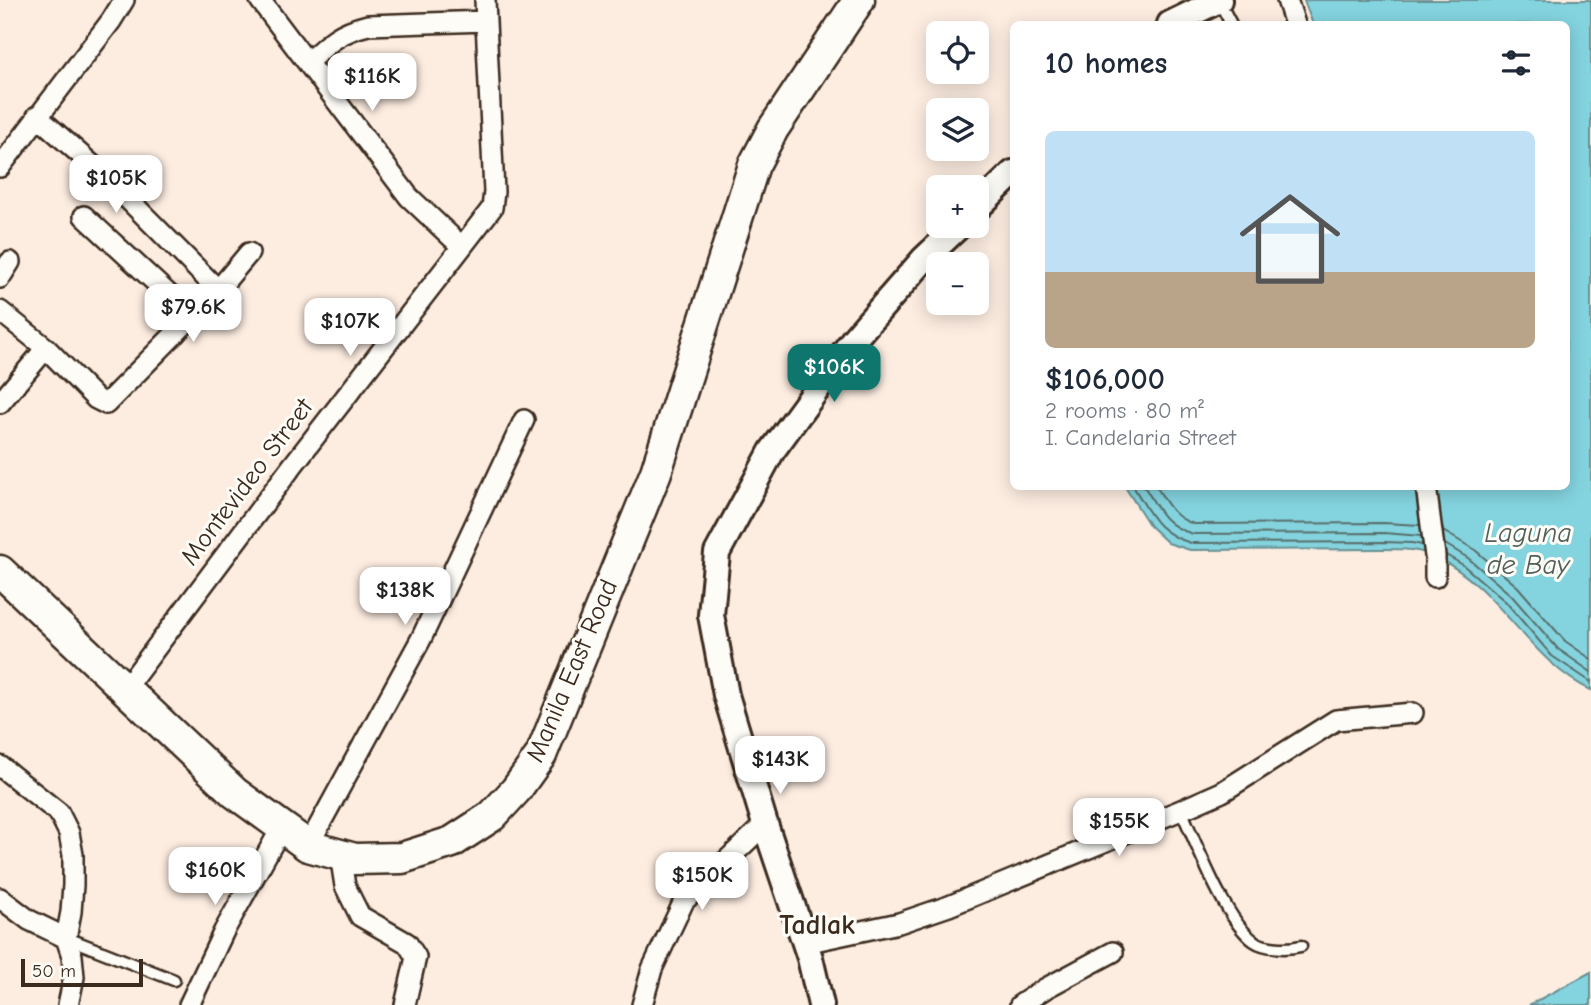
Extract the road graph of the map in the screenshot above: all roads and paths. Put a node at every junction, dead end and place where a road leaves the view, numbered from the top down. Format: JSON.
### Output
{"nodes":[{"id":1,"x":124,"y":0,"type":"edge"},
{"id":2,"x":260,"y":0,"type":"edge"},
{"id":3,"x":485,"y":0,"type":"edge"},
{"id":4,"x":859,"y":0,"type":"edge"},
{"id":5,"x":1219,"y":0,"type":"edge"},
{"id":6,"x":1287,"y":0,"type":"edge"},
{"id":7,"x":1176,"y":21,"type":"edge"},
{"id":8,"x":1230,"y":21,"type":"edge"},
{"id":9,"x":1294,"y":21,"type":"edge"},
{"id":10,"x":486,"y":22,"type":"junction"},
{"id":11,"x":309,"y":62,"type":"junction"},
{"id":12,"x":37,"y":116,"type":"junction"},
{"id":13,"x":0,"y":167,"type":"edge"},
{"id":14,"x":1010,"y":176,"type":"edge"},
{"id":15,"x":989,"y":196,"type":"edge"},
{"id":16,"x":84,"y":216,"type":"dead end"},
{"id":17,"x":946,"y":238,"type":"edge"},
{"id":18,"x":461,"y":246,"type":"junction"},
{"id":19,"x":249,"y":253,"type":"dead end"},
{"id":20,"x":218,"y":290,"type":"junction"},
{"id":21,"x":0,"y":312,"type":"edge"},
{"id":22,"x":192,"y":316,"type":"junction"},
{"id":23,"x":46,"y":348,"type":"junction"},
{"id":24,"x":0,"y":403,"type":"edge"},
{"id":25,"x":523,"y":420,"type":"dead end"},
{"id":26,"x":1427,"y":490,"type":"edge"},
{"id":27,"x":0,"y":571,"type":"edge"},
{"id":28,"x":1435,"y":577,"type":"dead end"},
{"id":29,"x":125,"y":688,"type":"junction"},
{"id":30,"x":1413,"y":713,"type":"dead end"},
{"id":31,"x":0,"y":766,"type":"edge"},
{"id":32,"x":1181,"y":810,"type":"junction"},
{"id":33,"x":765,"y":824,"type":"junction"},
{"id":34,"x":282,"y":827,"type":"junction"},
{"id":35,"x":308,"y":846,"type":"junction"},
{"id":36,"x":340,"y":854,"type":"junction"},
{"id":37,"x":0,"y":898,"type":"edge"},
{"id":38,"x":66,"y":938,"type":"junction"},
{"id":39,"x":806,"y":943,"type":"junction"},
{"id":40,"x":1301,"y":947,"type":"dead end"},
{"id":41,"x":1113,"y":952,"type":"dead end"},
{"id":42,"x":174,"y":980,"type":"dead end"},
{"id":43,"x":68,"y":1005,"type":"edge"},
{"id":44,"x":190,"y":1005,"type":"edge"},
{"id":45,"x":405,"y":1005,"type":"edge"},
{"id":46,"x":642,"y":1005,"type":"edge"},
{"id":47,"x":821,"y":1005,"type":"edge"},
{"id":48,"x":1020,"y":1005,"type":"edge"}],
"edges":[{"from":1,"to":12,"type":"street"},
{"from":2,"to":11,"type":"street"},
{"from":3,"to":10,"type":"street","name":"Montevideo Street"},
{"from":4,"to":36,"type":"main road","name":"Manila East Road"},
{"from":5,"to":7,"type":"street"},
{"from":5,"to":8,"type":"lane"},
{"from":6,"to":9,"type":"street"},
{"from":10,"to":11,"type":"street"},
{"from":10,"to":18,"type":"street","name":"Montevideo Street"},
{"from":11,"to":18,"type":"street"},
{"from":12,"to":13,"type":"street"},
{"from":12,"to":20,"type":"street"},
{"from":14,"to":15,"type":"street"},
{"from":16,"to":22,"type":"street"},
{"from":17,"to":33,"type":"street"},
{"from":18,"to":29,"type":"street","name":"Montevideo Street"},
{"from":19,"to":20,"type":"street"},
{"from":20,"to":22,"type":"street"},
{"from":21,"to":23,"type":"street"},
{"from":22,"to":23,"type":"street"},
{"from":23,"to":24,"type":"street"},
{"from":25,"to":35,"type":"street"},
{"from":26,"to":28,"type":"street"},
{"from":27,"to":29,"type":"main road","name":"Manila East Road"},
{"from":29,"to":34,"type":"main road","name":"Manila East Road"},
{"from":30,"to":32,"type":"street"},
{"from":31,"to":38,"type":"street"},
{"from":32,"to":39,"type":"street"},
{"from":32,"to":40,"type":"lane"},
{"from":33,"to":39,"type":"street"},
{"from":33,"to":46,"type":"street"},
{"from":34,"to":35,"type":"main road","name":"Manila East Road"},
{"from":34,"to":44,"type":"street"},
{"from":35,"to":36,"type":"main road","name":"Manila East Road"},
{"from":36,"to":45,"type":"street"},
{"from":37,"to":38,"type":"street"},
{"from":38,"to":42,"type":"lane"},
{"from":38,"to":43,"type":"street"},
{"from":39,"to":47,"type":"street"},
{"from":41,"to":48,"type":"street"}]}
